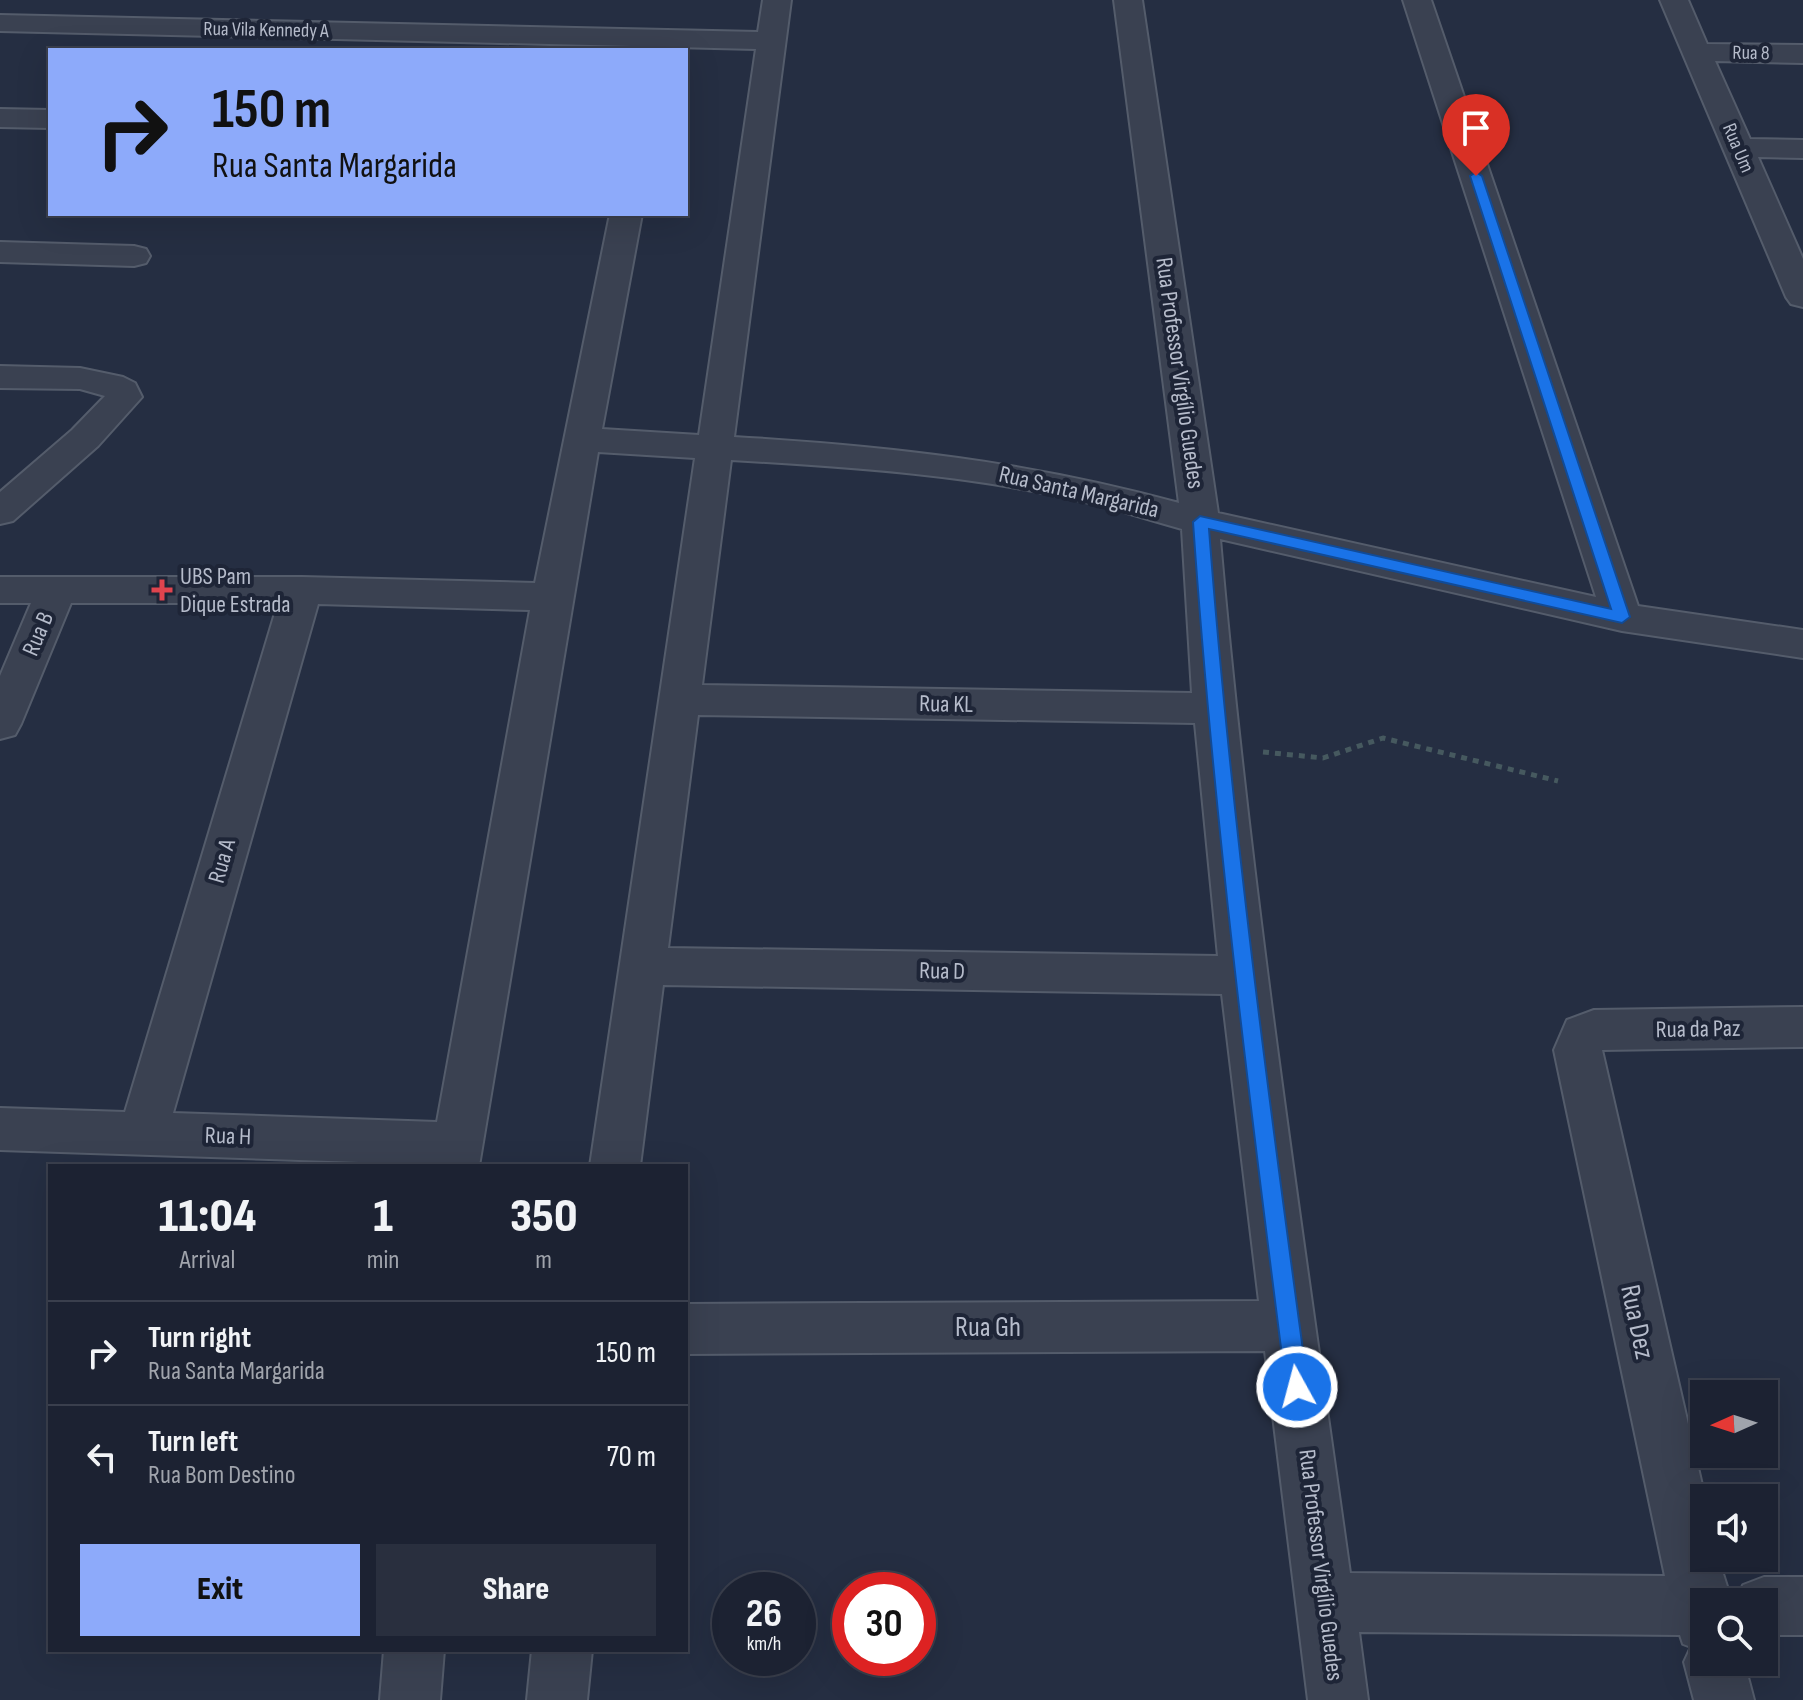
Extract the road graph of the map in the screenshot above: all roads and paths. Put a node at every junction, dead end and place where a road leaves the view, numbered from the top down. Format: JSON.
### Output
{"nodes":[{"id":1,"x":777,"y":0,"type":"edge"},
{"id":2,"x":1128,"y":0,"type":"edge"},
{"id":3,"x":1417,"y":0,"type":"edge"},
{"id":4,"x":1674,"y":0,"type":"edge"},
{"id":5,"x":0,"y":23,"type":"edge"},
{"id":6,"x":666,"y":33,"type":"edge"},
{"id":7,"x":366,"y":41,"type":"edge"},
{"id":8,"x":773,"y":41,"type":"junction"},
{"id":9,"x":1698,"y":52,"type":"junction"},
{"id":10,"x":1803,"y":54,"type":"edge"},
{"id":11,"x":0,"y":118,"type":"edge"},
{"id":12,"x":48,"y":119,"type":"edge"},
{"id":13,"x":1738,"y":148,"type":"junction"},
{"id":14,"x":1803,"y":149,"type":"edge"},
{"id":15,"x":626,"y":216,"type":"edge"},
{"id":16,"x":0,"y":252,"type":"edge"},
{"id":17,"x":134,"y":256,"type":"dead end"},
{"id":18,"x":1793,"y":256,"type":"edge"},
{"id":19,"x":1803,"y":297,"type":"edge"},
{"id":20,"x":0,"y":377,"type":"edge"},
{"id":21,"x":582,"y":439,"type":"junction"},
{"id":22,"x":714,"y":446,"type":"junction"},
{"id":23,"x":0,"y":512,"type":"edge"},
{"id":24,"x":1200,"y":522,"type":"junction"},
{"id":25,"x":57,"y":589,"type":"junction"},
{"id":26,"x":0,"y":590,"type":"edge"},
{"id":27,"x":302,"y":590,"type":"junction"},
{"id":28,"x":552,"y":597,"type":"junction"},
{"id":29,"x":1622,"y":617,"type":"junction"},
{"id":30,"x":1803,"y":644,"type":"edge"},
{"id":31,"x":679,"y":700,"type":"junction"},
{"id":32,"x":0,"y":724,"type":"edge"},
{"id":33,"x":1216,"y":728,"type":"junction"},
{"id":34,"x":1558,"y":781,"type":"dead end"},
{"id":35,"x":641,"y":966,"type":"junction"},
{"id":36,"x":1243,"y":975,"type":"junction"},
{"id":37,"x":1803,"y":1027,"type":"edge"},
{"id":38,"x":1594,"y":1030,"type":"joint"},
{"id":39,"x":0,"y":1129,"type":"edge"},
{"id":40,"x":143,"y":1133,"type":"junction"},
{"id":41,"x":454,"y":1155,"type":"edge"},
{"id":42,"x":615,"y":1164,"type":"edge"},
{"id":43,"x":1289,"y":1326,"type":"junction"},
{"id":44,"x":688,"y":1329,"type":"edge"},
{"id":45,"x":1698,"y":1588,"type":"edge"},
{"id":46,"x":1326,"y":1602,"type":"junction"},
{"id":47,"x":1778,"y":1606,"type":"edge"},
{"id":48,"x":1803,"y":1606,"type":"edge"},
{"id":49,"x":1690,"y":1611,"type":"edge"},
{"id":50,"x":414,"y":1652,"type":"edge"},
{"id":51,"x":562,"y":1652,"type":"edge"},
{"id":52,"x":1718,"y":1676,"type":"edge"},
{"id":53,"x":410,"y":1700,"type":"edge"},
{"id":54,"x":557,"y":1700,"type":"edge"},
{"id":55,"x":1338,"y":1700,"type":"edge"},
{"id":56,"x":1724,"y":1700,"type":"edge"}],
"edges":[{"from":1,"to":8,"type":"street"},
{"from":2,"to":24,"type":"street","name":"Rua Professor Virgílio Guedes"},
{"from":3,"to":29,"type":"street"},
{"from":4,"to":9,"type":"street","name":"Rua Um"},
{"from":5,"to":7,"type":"street","name":"Rua Vila Kennedy A"},
{"from":6,"to":7,"type":"street","name":"Rua Vila Kennedy A"},
{"from":6,"to":8,"type":"street","name":"Rua Vila Kennedy A"},
{"from":8,"to":22,"type":"street"},
{"from":9,"to":10,"type":"street","name":"Rua 8"},
{"from":9,"to":13,"type":"street","name":"Rua Um"},
{"from":11,"to":12,"type":"street"},
{"from":13,"to":14,"type":"street"},
{"from":13,"to":18,"type":"street","name":"Rua Um"},
{"from":15,"to":21,"type":"street"},
{"from":16,"to":17,"type":"street"},
{"from":18,"to":19,"type":"street","name":"Rua Um"},
{"from":20,"to":23,"type":"street"},
{"from":21,"to":22,"type":"street","name":"Rua Santa Margarida"},
{"from":21,"to":28,"type":"street"},
{"from":22,"to":24,"type":"street","name":"Rua Santa Margarida"},
{"from":22,"to":31,"type":"street"},
{"from":24,"to":29,"type":"street","name":"Rua Santa Margarida"},
{"from":24,"to":33,"type":"street","name":"Rua Professor Virgílio Guedes"},
{"from":25,"to":26,"type":"street"},
{"from":25,"to":27,"type":"street"},
{"from":25,"to":32,"type":"street","name":"Rua B"},
{"from":27,"to":28,"type":"street"},
{"from":27,"to":40,"type":"street","name":"Rua A"},
{"from":28,"to":41,"type":"street"},
{"from":29,"to":30,"type":"street","name":"Rua Santa Margarida"},
{"from":31,"to":33,"type":"street","name":"Rua KL"},
{"from":31,"to":35,"type":"street"},
{"from":33,"to":34,"type":"path"},
{"from":33,"to":36,"type":"street","name":"Rua Professor Virgílio Guedes"},
{"from":35,"to":36,"type":"street","name":"Rua D"},
{"from":35,"to":42,"type":"street"},
{"from":36,"to":43,"type":"street","name":"Rua Professor Virgílio Guedes"},
{"from":37,"to":38,"type":"street","name":"Rua da Paz"},
{"from":38,"to":45,"type":"street","name":"Rua Dez"},
{"from":39,"to":40,"type":"street","name":"Rua H"},
{"from":40,"to":41,"type":"street","name":"Rua H"},
{"from":43,"to":44,"type":"street","name":"Rua Gh"},
{"from":43,"to":46,"type":"street","name":"Rua Professor Virgílio Guedes"},
{"from":46,"to":49,"type":"street"},
{"from":46,"to":55,"type":"street","name":"Rua Professor Virgílio Guedes"},
{"from":47,"to":48,"type":"street"},
{"from":50,"to":53,"type":"street"},
{"from":51,"to":54,"type":"street"},
{"from":52,"to":56,"type":"street"}]}
